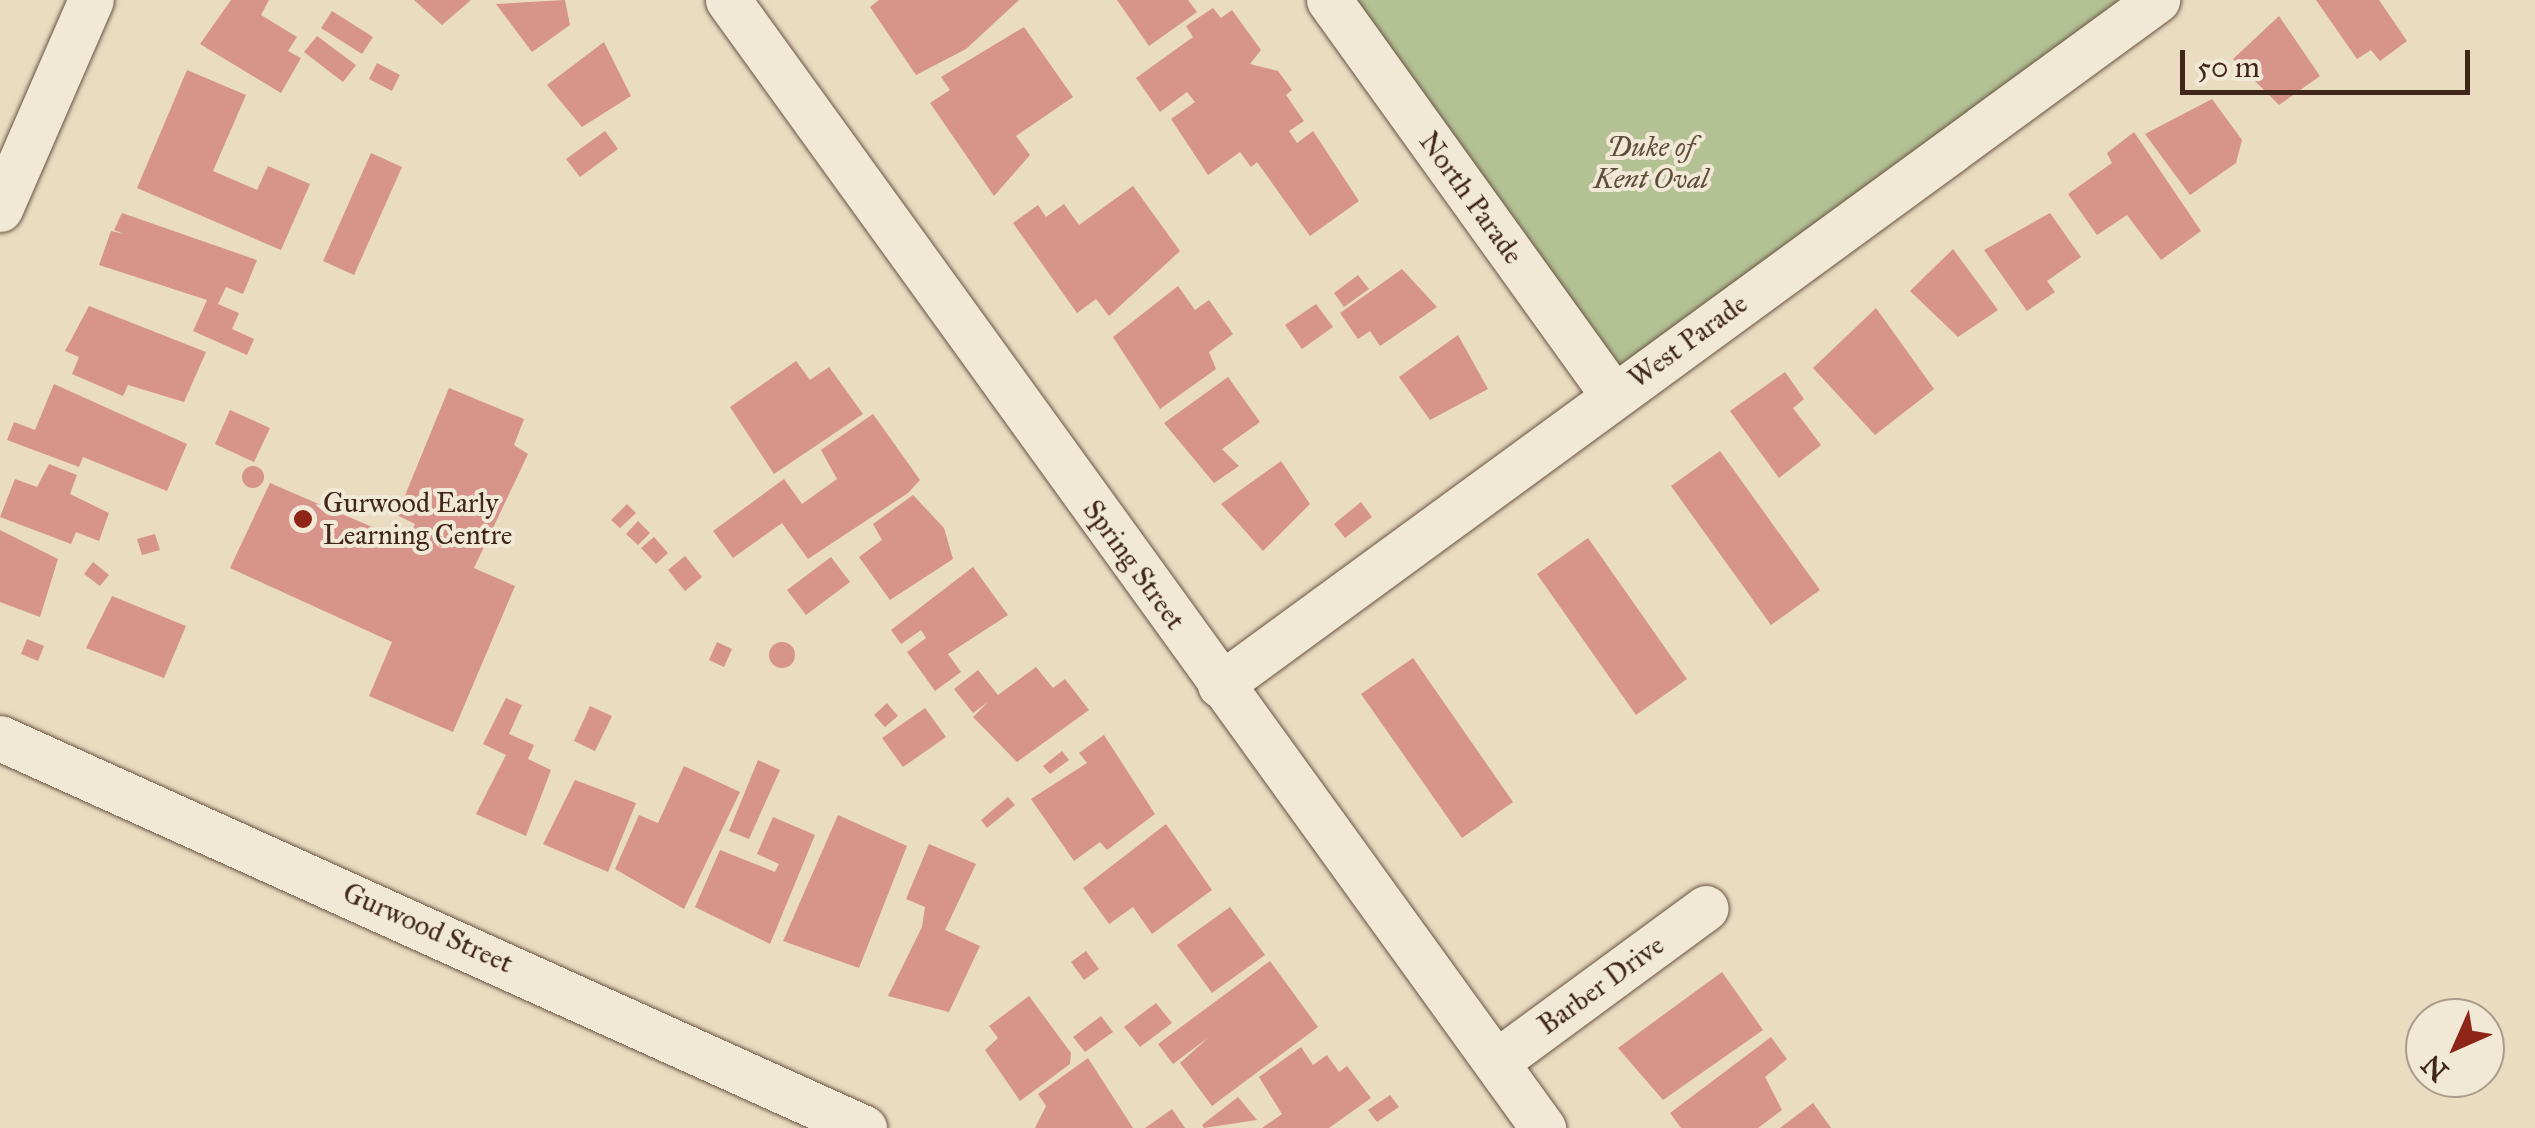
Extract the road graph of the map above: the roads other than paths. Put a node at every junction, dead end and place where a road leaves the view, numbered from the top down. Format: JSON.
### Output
{"nodes":[{"id":1,"x":91,"y":0,"type":"edge"},
{"id":2,"x":728,"y":0,"type":"edge"},
{"id":3,"x":1329,"y":0,"type":"edge"},
{"id":4,"x":2157,"y":0,"type":"edge"},
{"id":5,"x":0,"y":209,"type":"edge"},
{"id":6,"x":1614,"y":395,"type":"junction"},
{"id":7,"x":1220,"y":684,"type":"junction"},
{"id":8,"x":0,"y":738,"type":"edge"},
{"id":9,"x":1706,"y":908,"type":"dead end"},
{"id":10,"x":1496,"y":1062,"type":"junction"},
{"id":11,"x":857,"y":1125,"type":"edge"},
{"id":12,"x":1543,"y":1128,"type":"edge"}],
"edges":[{"from":1,"to":5,"type":"street"},
{"from":2,"to":7,"type":"street","name":"Spring Street"},
{"from":3,"to":6,"type":"street","name":"North Parade"},
{"from":4,"to":6,"type":"street","name":"West Parade"},
{"from":6,"to":7,"type":"street","name":"West Parade"},
{"from":7,"to":10,"type":"street","name":"Spring Street"},
{"from":8,"to":11,"type":"street","name":"Gurwood Street"},
{"from":9,"to":10,"type":"street","name":"Barber Drive"},
{"from":10,"to":12,"type":"street","name":"Spring Street"}]}
